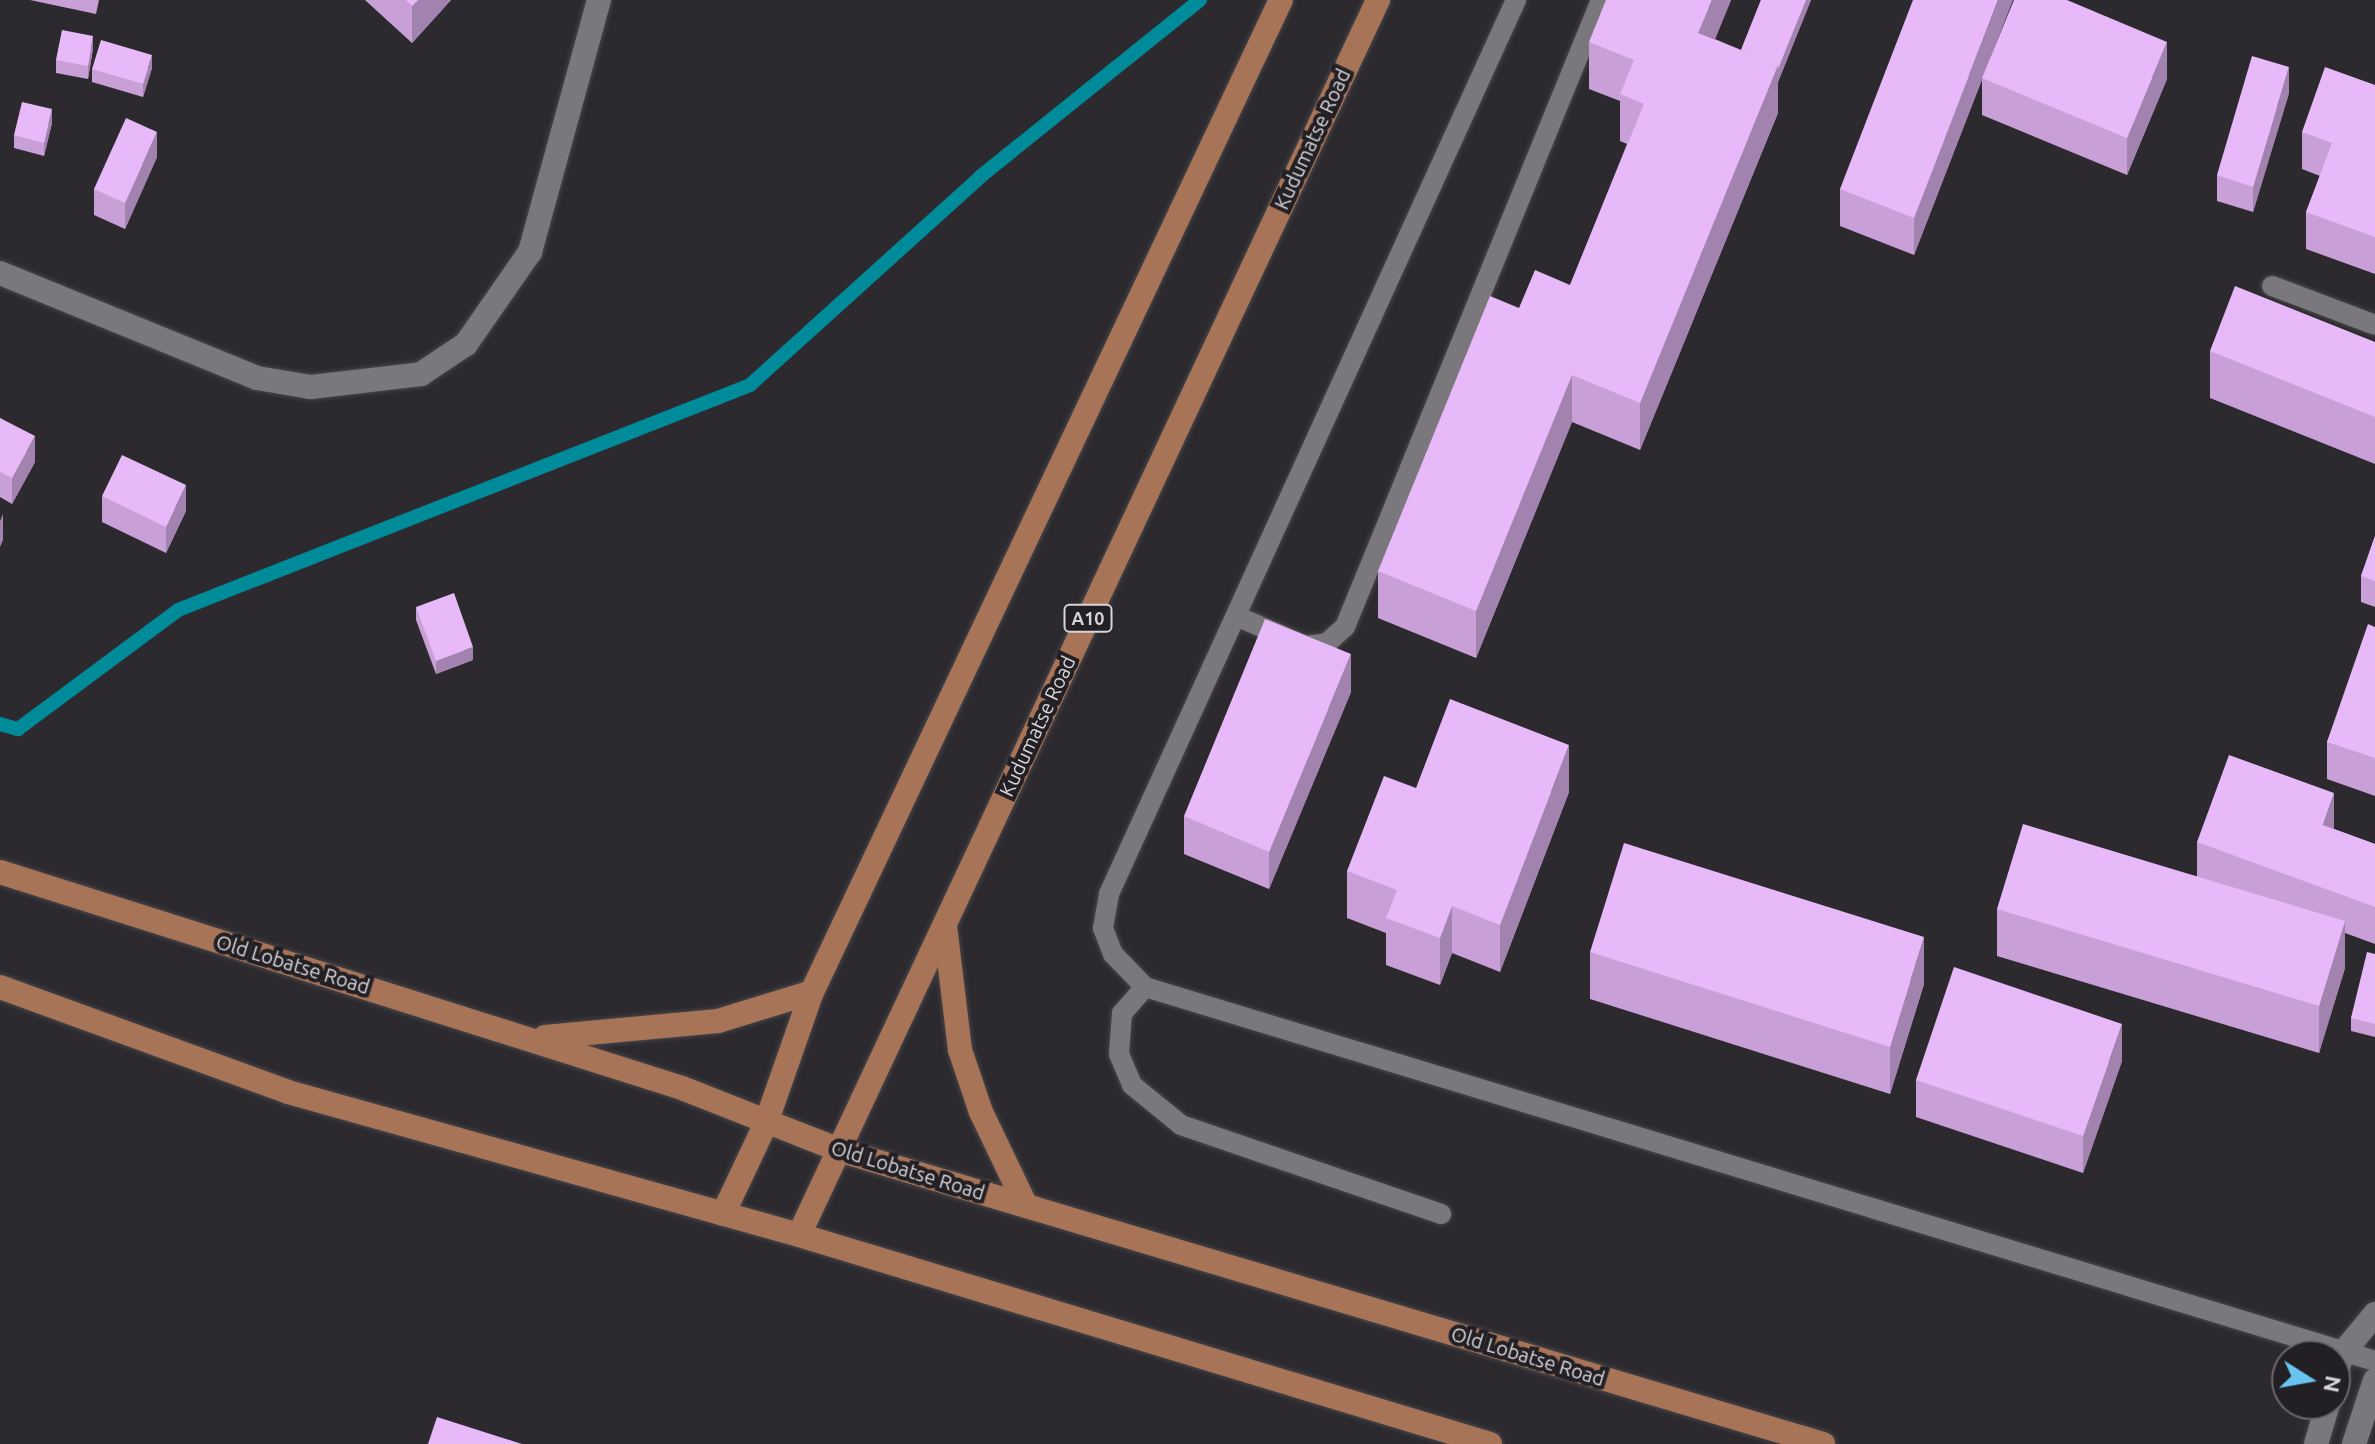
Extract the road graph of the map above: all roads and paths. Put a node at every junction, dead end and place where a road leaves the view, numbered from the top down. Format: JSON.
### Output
{"nodes":[{"id":1,"x":599,"y":0,"type":"edge"},
{"id":2,"x":1281,"y":0,"type":"edge"},
{"id":3,"x":1378,"y":0,"type":"edge"},
{"id":4,"x":1516,"y":0,"type":"edge"},
{"id":5,"x":1601,"y":0,"type":"edge"},
{"id":6,"x":0,"y":273,"type":"edge"},
{"id":7,"x":2272,"y":286,"type":"dead end"},
{"id":8,"x":2375,"y":325,"type":"edge"},
{"id":9,"x":1236,"y":616,"type":"junction"},
{"id":10,"x":0,"y":872,"type":"edge"},
{"id":11,"x":945,"y":924,"type":"junction"},
{"id":12,"x":0,"y":987,"type":"edge"},
{"id":13,"x":1145,"y":987,"type":"junction"},
{"id":14,"x":812,"y":992,"type":"junction"},
{"id":15,"x":526,"y":1038,"type":"junction"},
{"id":16,"x":766,"y":1123,"type":"junction"},
{"id":17,"x":842,"y":1151,"type":"junction"},
{"id":18,"x":1025,"y":1204,"type":"junction"},
{"id":19,"x":723,"y":1214,"type":"junction"},
{"id":20,"x":1441,"y":1214,"type":"dead end"},
{"id":21,"x":799,"y":1235,"type":"junction"},
{"id":22,"x":2374,"y":1320,"type":"edge"},
{"id":23,"x":2296,"y":1340,"type":"edge"},
{"id":24,"x":2351,"y":1344,"type":"edge"},
{"id":25,"x":2351,"y":1356,"type":"edge"},
{"id":26,"x":2375,"y":1361,"type":"edge"},
{"id":27,"x":2375,"y":1380,"type":"edge"},
{"id":28,"x":2323,"y":1420,"type":"edge"},
{"id":29,"x":1490,"y":1444,"type":"edge"},
{"id":30,"x":1823,"y":1444,"type":"edge"},
{"id":31,"x":2316,"y":1444,"type":"edge"},
{"id":32,"x":2354,"y":1444,"type":"edge"}],
"edges":[{"from":1,"to":6,"type":"street"},
{"from":2,"to":14,"type":"main road"},
{"from":3,"to":11,"type":"main road","name":"Kudumatse Road","number":"A10"},
{"from":4,"to":9,"type":"lane"},
{"from":5,"to":9,"type":"lane"},
{"from":7,"to":8,"type":"lane"},
{"from":9,"to":13,"type":"lane"},
{"from":10,"to":15,"type":"main road","name":"Old Lobatse Road"},
{"from":11,"to":17,"type":"main road","name":"Kudumatse Road","number":"A10"},
{"from":11,"to":18,"type":"main road"},
{"from":12,"to":19,"type":"main road"},
{"from":13,"to":20,"type":"lane"},
{"from":13,"to":23,"type":"lane"},
{"from":14,"to":15,"type":"main road"},
{"from":14,"to":16,"type":"main road"},
{"from":15,"to":16,"type":"main road","name":"Old Lobatse Road"},
{"from":16,"to":17,"type":"main road","name":"Old Lobatse Road"},
{"from":16,"to":19,"type":"main road"},
{"from":17,"to":18,"type":"main road","name":"Old Lobatse Road"},
{"from":17,"to":21,"type":"main road","name":"Kudumatse Road","number":"A10"},
{"from":18,"to":30,"type":"main road","name":"Old Lobatse Road"},
{"from":19,"to":21,"type":"main road"},
{"from":21,"to":29,"type":"main road"},
{"from":22,"to":24,"type":"street"},
{"from":25,"to":26,"type":"lane"},
{"from":27,"to":32,"type":"street"},
{"from":28,"to":31,"type":"street"}]}
